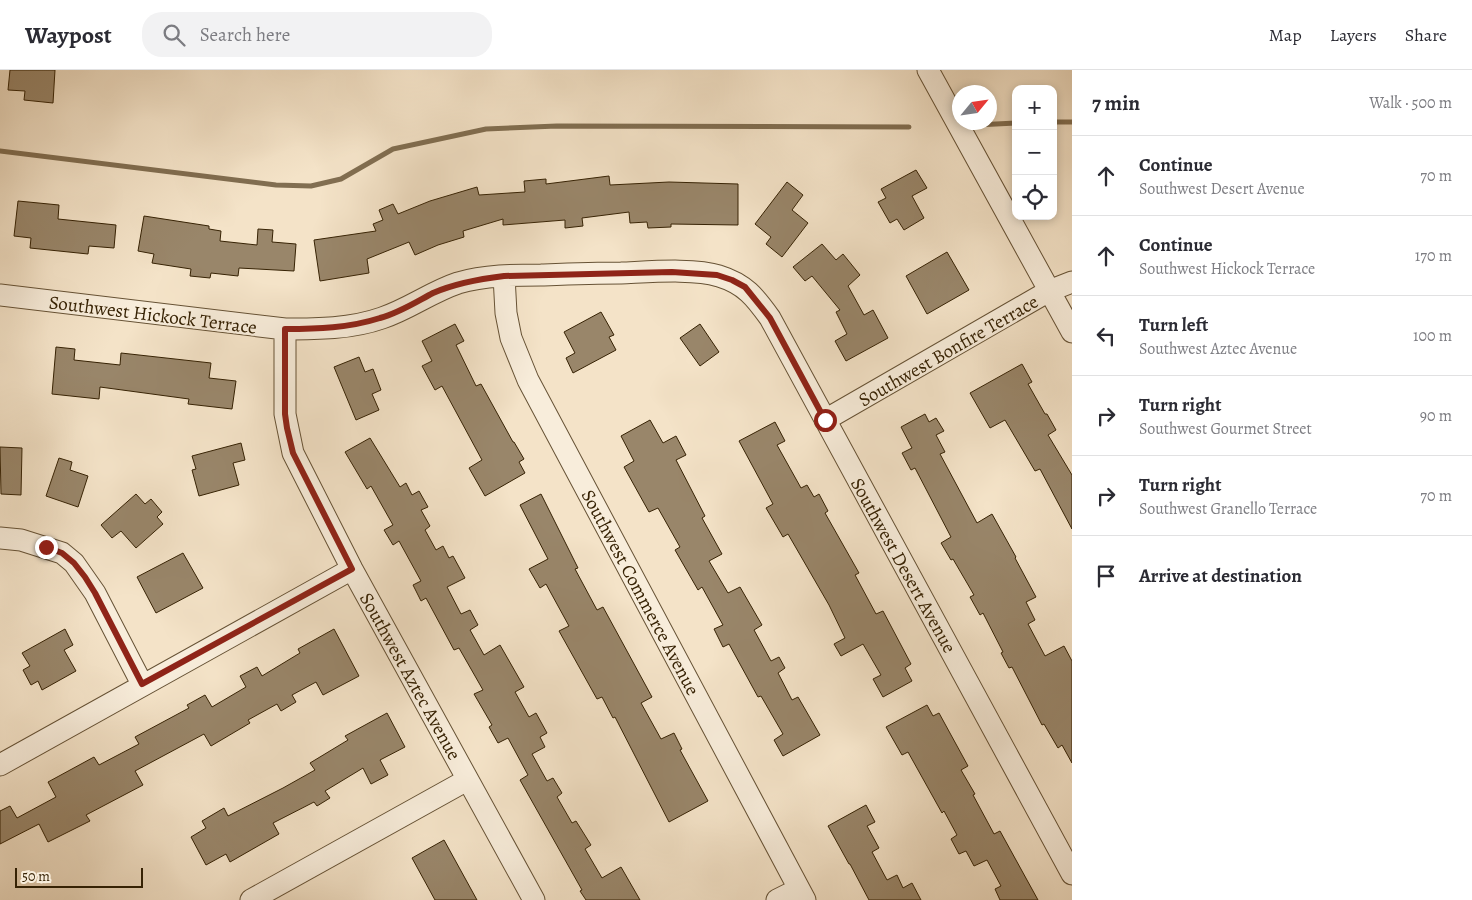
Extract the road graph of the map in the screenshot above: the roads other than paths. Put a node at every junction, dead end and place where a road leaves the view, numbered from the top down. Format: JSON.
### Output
{"nodes":[{"id":1,"x":928,"y":70,"type":"edge"},
{"id":2,"x":717,"y":275,"type":"joint"},
{"id":3,"x":504,"y":276,"type":"junction"},
{"id":4,"x":1072,"y":282,"type":"edge"},
{"id":5,"x":1049,"y":291,"type":"junction"},
{"id":6,"x":0,"y":295,"type":"edge"},
{"id":7,"x":285,"y":329,"type":"junction"},
{"id":8,"x":1072,"y":332,"type":"edge"},
{"id":9,"x":825,"y":420,"type":"junction"},
{"id":10,"x":0,"y":538,"type":"edge"},
{"id":11,"x":352,"y":569,"type":"junction"},
{"id":12,"x":142,"y":684,"type":"junction"},
{"id":13,"x":0,"y":765,"type":"edge"},
{"id":14,"x":468,"y":780,"type":"junction"},
{"id":15,"x":1072,"y":874,"type":"edge"},
{"id":16,"x":802,"y":894,"type":"edge"},
{"id":17,"x":250,"y":900,"type":"edge"},
{"id":18,"x":534,"y":900,"type":"edge"},
{"id":19,"x":777,"y":900,"type":"edge"}],
"edges":[{"from":1,"to":5,"type":"street"},
{"from":2,"to":3,"type":"street","name":"Southwest Hickock Terrace"},
{"from":2,"to":9,"type":"street","name":"Southwest Desert Avenue"},
{"from":3,"to":7,"type":"street","name":"Southwest Hickock Terrace"},
{"from":3,"to":16,"type":"street","name":"Southwest Commerce Avenue"},
{"from":4,"to":5,"type":"street","name":"Southwest Bonfire Terrace"},
{"from":5,"to":8,"type":"street"},
{"from":5,"to":9,"type":"street","name":"Southwest Bonfire Terrace"},
{"from":6,"to":7,"type":"street","name":"Southwest Hickock Terrace"},
{"from":7,"to":11,"type":"street","name":"Southwest Aztec Avenue"},
{"from":9,"to":15,"type":"street","name":"Southwest Desert Avenue"},
{"from":10,"to":12,"type":"street"},
{"from":11,"to":12,"type":"street"},
{"from":11,"to":14,"type":"street","name":"Southwest Aztec Avenue"},
{"from":12,"to":13,"type":"street"},
{"from":14,"to":17,"type":"street"},
{"from":14,"to":18,"type":"street","name":"Southwest Aztec Avenue"},
{"from":16,"to":19,"type":"street"}]}
